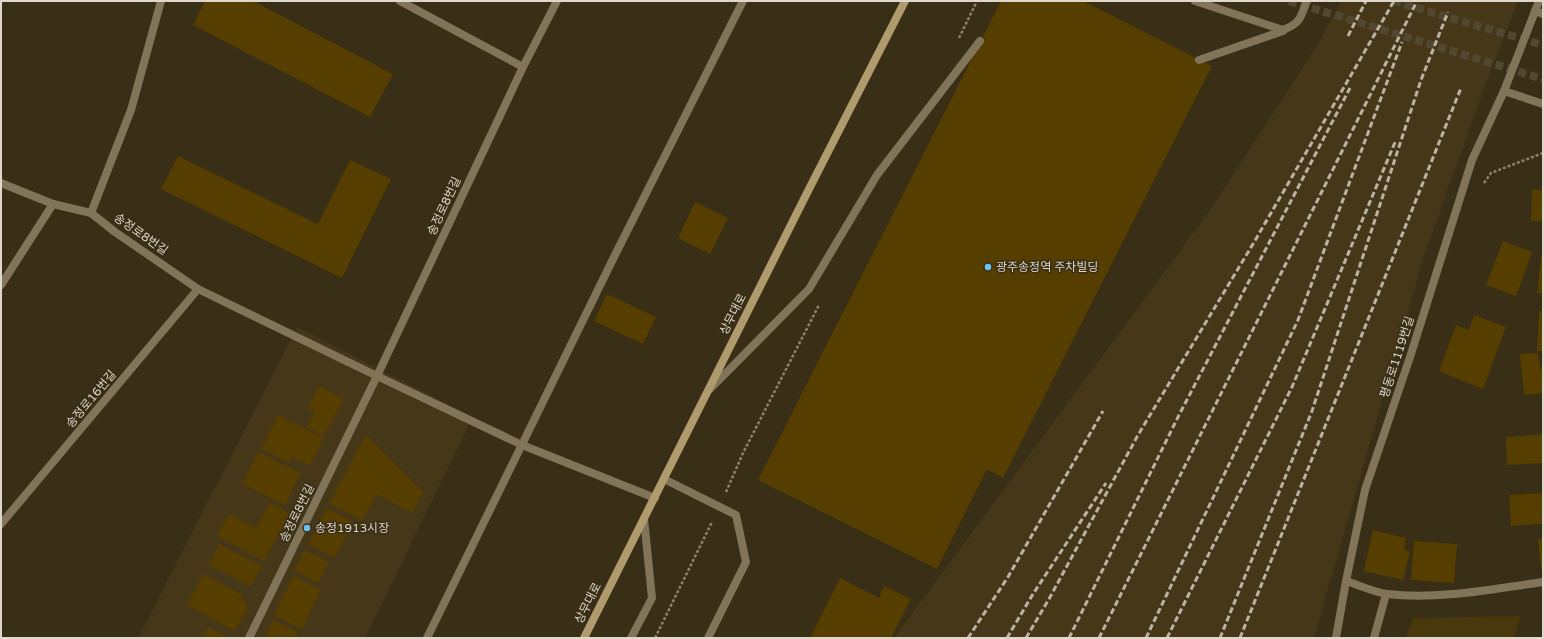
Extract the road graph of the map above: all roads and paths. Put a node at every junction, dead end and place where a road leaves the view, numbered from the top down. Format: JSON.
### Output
{"nodes":[{"id":1,"x":161,"y":1,"type":"edge"},
{"id":2,"x":400,"y":1,"type":"edge"},
{"id":3,"x":557,"y":1,"type":"edge"},
{"id":4,"x":743,"y":1,"type":"edge"},
{"id":5,"x":905,"y":1,"type":"edge"},
{"id":6,"x":1195,"y":1,"type":"edge"},
{"id":7,"x":1307,"y":1,"type":"edge"},
{"id":8,"x":1539,"y":1,"type":"edge"},
{"id":9,"x":1539,"y":12,"type":"edge"},
{"id":10,"x":1283,"y":30,"type":"junction"},
{"id":11,"x":980,"y":42,"type":"dead end"},
{"id":12,"x":1198,"y":60,"type":"dead end"},
{"id":13,"x":523,"y":67,"type":"junction"},
{"id":14,"x":1504,"y":91,"type":"junction"},
{"id":15,"x":1543,"y":104,"type":"edge"},
{"id":16,"x":1543,"y":153,"type":"edge"},
{"id":17,"x":1,"y":183,"type":"edge"},
{"id":18,"x":1482,"y":186,"type":"dead end"},
{"id":19,"x":53,"y":204,"type":"junction"},
{"id":20,"x":91,"y":213,"type":"junction"},
{"id":21,"x":1,"y":285,"type":"edge"},
{"id":22,"x":198,"y":289,"type":"junction"},
{"id":23,"x":810,"y":320,"type":"dead end"},
{"id":24,"x":377,"y":376,"type":"junction"},
{"id":25,"x":709,"y":389,"type":"junction"},
{"id":26,"x":522,"y":444,"type":"junction"},
{"id":27,"x":664,"y":479,"type":"junction"},
{"id":28,"x":654,"y":498,"type":"junction"},
{"id":29,"x":720,"y":507,"type":"junction"},
{"id":30,"x":644,"y":519,"type":"junction"},
{"id":31,"x":1,"y":524,"type":"edge"},
{"id":32,"x":1346,"y":581,"type":"junction"},
{"id":33,"x":1543,"y":582,"type":"edge"},
{"id":34,"x":1386,"y":594,"type":"junction"},
{"id":35,"x":249,"y":638,"type":"edge"},
{"id":36,"x":427,"y":638,"type":"edge"},
{"id":37,"x":584,"y":638,"type":"edge"},
{"id":38,"x":631,"y":638,"type":"edge"},
{"id":39,"x":655,"y":638,"type":"edge"},
{"id":40,"x":708,"y":638,"type":"edge"},
{"id":41,"x":1336,"y":638,"type":"edge"},
{"id":42,"x":1374,"y":638,"type":"edge"}],
"edges":[{"from":1,"to":20,"type":"street"},
{"from":2,"to":13,"type":"street"},
{"from":3,"to":13,"type":"street","name":"송정로8번길"},
{"from":4,"to":26,"type":"street"},
{"from":5,"to":25,"type":"main road","name":"상무대로"},
{"from":6,"to":10,"type":"street"},
{"from":7,"to":10,"type":"street"},
{"from":8,"to":9,"type":"street","name":"평동로1119번길"},
{"from":9,"to":14,"type":"street","name":"평동로1119번길"},
{"from":10,"to":12,"type":"street"},
{"from":11,"to":25,"type":"street"},
{"from":13,"to":24,"type":"street","name":"송정로8번길"},
{"from":14,"to":15,"type":"street"},
{"from":14,"to":32,"type":"street","name":"평동로1119번길"},
{"from":16,"to":18,"type":"path"},
{"from":17,"to":19,"type":"street"},
{"from":19,"to":20,"type":"street"},
{"from":19,"to":21,"type":"street"},
{"from":20,"to":22,"type":"street","name":"송정로8번길"},
{"from":22,"to":24,"type":"street","name":"송정로8번길"},
{"from":22,"to":31,"type":"street","name":"송정로16번길"},
{"from":23,"to":29,"type":"path"},
{"from":24,"to":26,"type":"street"},
{"from":24,"to":35,"type":"street","name":"송정로8번길"},
{"from":25,"to":27,"type":"main road","name":"상무대로"},
{"from":26,"to":28,"type":"street"},
{"from":26,"to":36,"type":"street"},
{"from":27,"to":28,"type":"main road","name":"상무대로"},
{"from":27,"to":29,"type":"street"},
{"from":28,"to":30,"type":"main road","name":"상무대로"},
{"from":29,"to":39,"type":"path"},
{"from":29,"to":40,"type":"street"},
{"from":30,"to":37,"type":"main road","name":"상무대로"},
{"from":30,"to":38,"type":"street"},
{"from":32,"to":34,"type":"street"},
{"from":32,"to":41,"type":"street","name":"평동로1119번길"},
{"from":33,"to":34,"type":"street"},
{"from":34,"to":42,"type":"street"}]}
